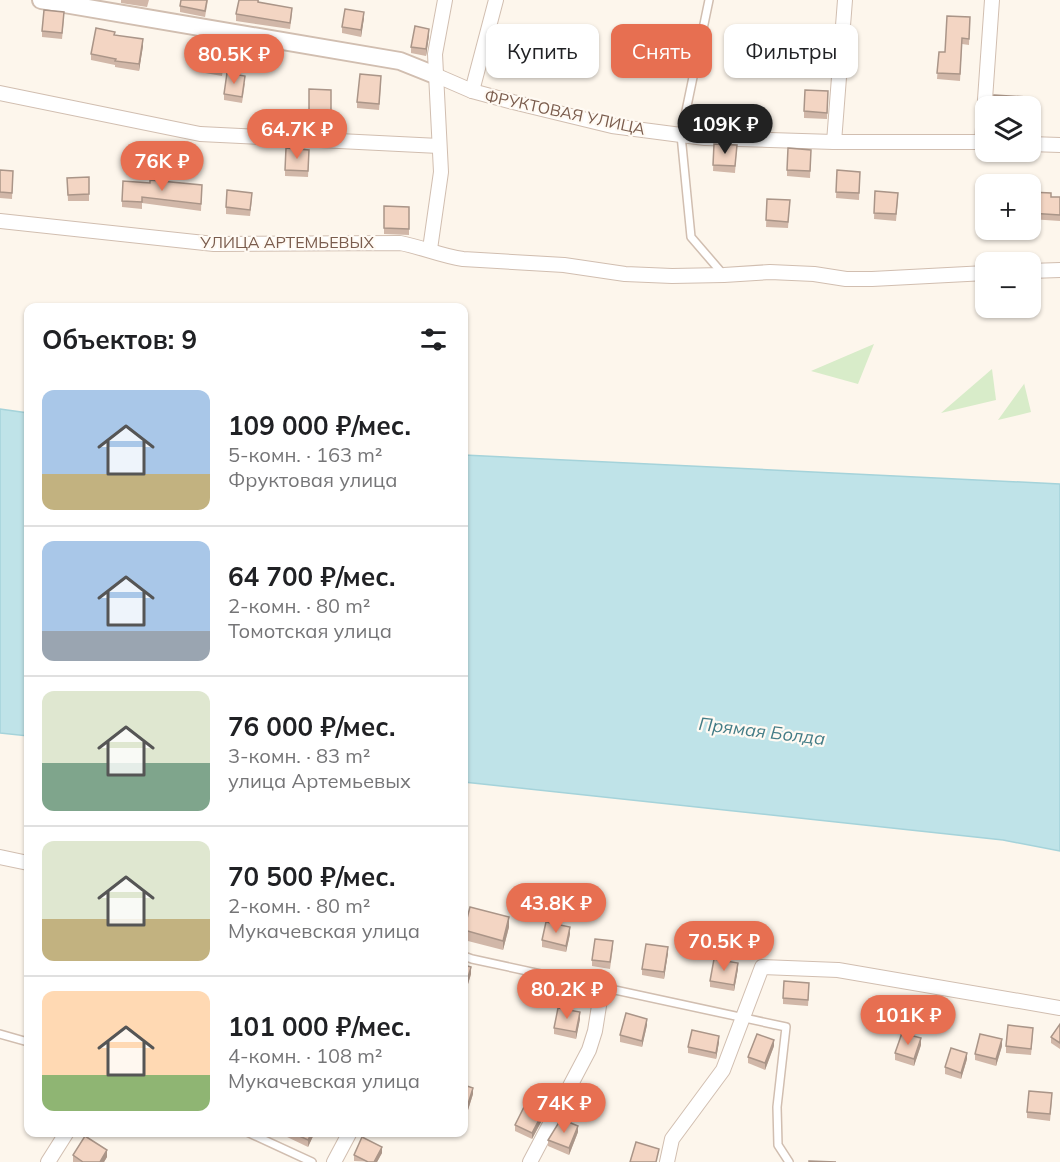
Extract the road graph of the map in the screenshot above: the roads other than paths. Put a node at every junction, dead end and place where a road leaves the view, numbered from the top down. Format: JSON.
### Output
{"nodes":[{"id":1,"x":42,"y":0,"type":"edge"},
{"id":2,"x":446,"y":0,"type":"edge"},
{"id":3,"x":496,"y":0,"type":"edge"},
{"id":4,"x":709,"y":0,"type":"edge"},
{"id":5,"x":845,"y":0,"type":"edge"},
{"id":6,"x":992,"y":0,"type":"edge"},
{"id":7,"x":435,"y":75,"type":"junction"},
{"id":8,"x":472,"y":91,"type":"junction"},
{"id":9,"x":0,"y":93,"type":"edge"},
{"id":10,"x":987,"y":96,"type":"edge"},
{"id":11,"x":681,"y":135,"type":"junction"},
{"id":12,"x":834,"y":142,"type":"junction"},
{"id":13,"x":975,"y":142,"type":"edge"},
{"id":14,"x":1041,"y":144,"type":"edge"},
{"id":15,"x":1060,"y":145,"type":"edge"},
{"id":16,"x":439,"y":146,"type":"junction"},
{"id":17,"x":0,"y":221,"type":"edge"},
{"id":18,"x":430,"y":249,"type":"junction"},
{"id":19,"x":1041,"y":270,"type":"edge"},
{"id":20,"x":1060,"y":270,"type":"edge"},
{"id":21,"x":975,"y":274,"type":"edge"},
{"id":22,"x":724,"y":275,"type":"junction"},
{"id":23,"x":0,"y":857,"type":"edge"},
{"id":24,"x":24,"y":862,"type":"edge"},
{"id":25,"x":468,"y":958,"type":"edge"},
{"id":26,"x":602,"y":987,"type":"junction"},
{"id":27,"x":1060,"y":1008,"type":"edge"},
{"id":28,"x":743,"y":1018,"type":"junction"},
{"id":29,"x":0,"y":1034,"type":"edge"},
{"id":30,"x":24,"y":1041,"type":"edge"},
{"id":31,"x":64,"y":1137,"type":"edge"},
{"id":32,"x":258,"y":1137,"type":"edge"},
{"id":33,"x":347,"y":1137,"type":"edge"},
{"id":34,"x":48,"y":1162,"type":"edge"},
{"id":35,"x":312,"y":1162,"type":"edge"},
{"id":36,"x":334,"y":1162,"type":"edge"},
{"id":37,"x":530,"y":1162,"type":"edge"},
{"id":38,"x":667,"y":1162,"type":"edge"},
{"id":39,"x":789,"y":1162,"type":"edge"}],
"edges":[{"from":1,"to":7,"type":"street"},
{"from":2,"to":7,"type":"street"},
{"from":3,"to":8,"type":"street"},
{"from":4,"to":11,"type":"lane"},
{"from":5,"to":12,"type":"street"},
{"from":6,"to":10,"type":"street"},
{"from":7,"to":8,"type":"street","name":"ФРУКТОВАЯ УЛИЦА"},
{"from":7,"to":16,"type":"street"},
{"from":8,"to":11,"type":"street","name":"ФРУКТОВАЯ УЛИЦА"},
{"from":9,"to":16,"type":"street"},
{"from":11,"to":12,"type":"street","name":"ФРУКТОВАЯ УЛИЦА"},
{"from":11,"to":22,"type":"lane"},
{"from":12,"to":13,"type":"street","name":"ФРУКТОВАЯ УЛИЦА"},
{"from":14,"to":15,"type":"street"},
{"from":16,"to":18,"type":"street"},
{"from":17,"to":18,"type":"street","name":"УЛИЦА АРТЕМЬЕВЫХ"},
{"from":18,"to":22,"type":"street","name":"УЛИЦА АРТЕМЬЕВЫХ"},
{"from":19,"to":20,"type":"street"},
{"from":21,"to":22,"type":"street","name":"УЛИЦА АРТЕМЬЕВЫХ"},
{"from":23,"to":24,"type":"street"},
{"from":25,"to":26,"type":"lane"},
{"from":26,"to":28,"type":"lane"},
{"from":26,"to":37,"type":"street"},
{"from":27,"to":28,"type":"street"},
{"from":28,"to":38,"type":"street"},
{"from":28,"to":39,"type":"lane"},
{"from":29,"to":30,"type":"lane"},
{"from":31,"to":34,"type":"street"},
{"from":32,"to":35,"type":"lane"},
{"from":33,"to":36,"type":"street"}]}
